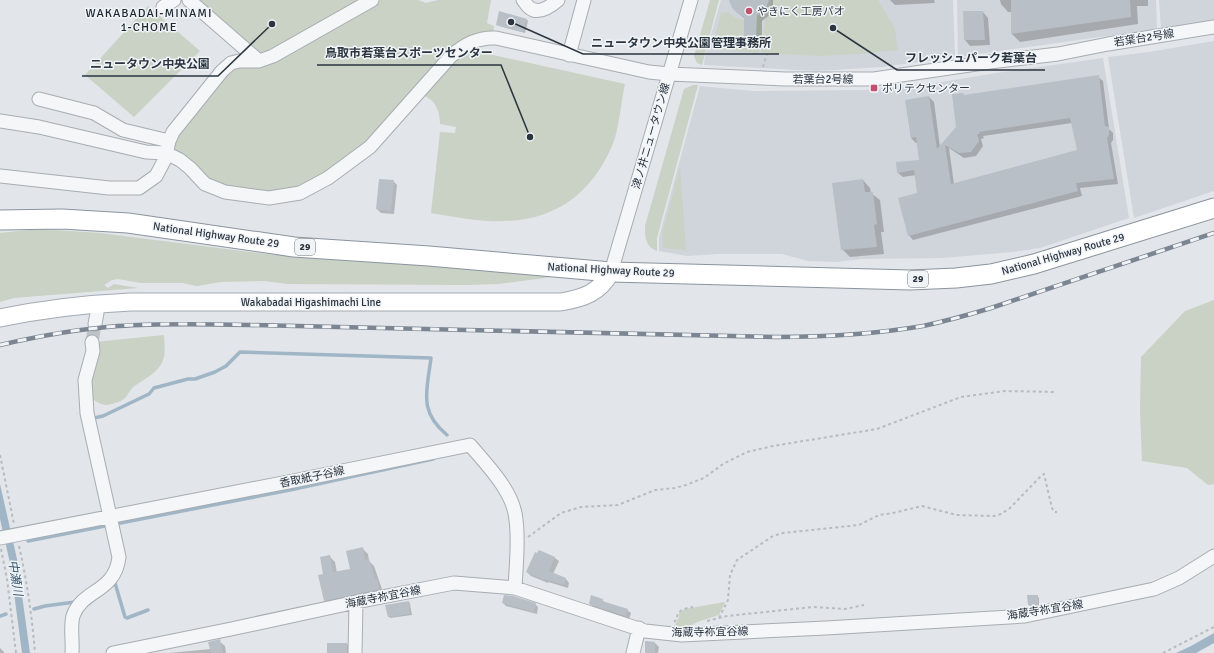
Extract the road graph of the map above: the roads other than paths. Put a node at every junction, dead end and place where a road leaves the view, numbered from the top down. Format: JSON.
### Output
{"nodes":[{"id":1,"x":189,"y":0,"type":"edge"},
{"id":2,"x":372,"y":0,"type":"edge"},
{"id":3,"x":523,"y":0,"type":"edge"},
{"id":4,"x":558,"y":0,"type":"edge"},
{"id":5,"x":584,"y":0,"type":"edge"},
{"id":6,"x":691,"y":0,"type":"edge"},
{"id":7,"x":1214,"y":27,"type":"edge"},
{"id":8,"x":569,"y":55,"type":"junction"},
{"id":9,"x":259,"y":61,"type":"junction"},
{"id":10,"x":669,"y":74,"type":"junction"},
{"id":11,"x":39,"y":99,"type":"dead end"},
{"id":12,"x":0,"y":121,"type":"edge"},
{"id":13,"x":168,"y":147,"type":"junction"},
{"id":14,"x":0,"y":176,"type":"edge"},
{"id":15,"x":1214,"y":208,"type":"edge"},
{"id":16,"x":0,"y":220,"type":"edge"},
{"id":17,"x":611,"y":272,"type":"junction"},
{"id":18,"x":0,"y":318,"type":"edge"},
{"id":19,"x":92,"y":342,"type":"tunnel mouth"},
{"id":20,"x":110,"y":517,"type":"junction"},
{"id":21,"x":6,"y":538,"type":"edge"},
{"id":22,"x":1214,"y":556,"type":"edge"},
{"id":23,"x":515,"y":588,"type":"junction"},
{"id":24,"x":356,"y":602,"type":"junction"},
{"id":25,"x":639,"y":628,"type":"junction"},
{"id":26,"x":72,"y":653,"type":"edge"},
{"id":27,"x":113,"y":653,"type":"edge"},
{"id":28,"x":355,"y":653,"type":"edge"},
{"id":29,"x":633,"y":653,"type":"edge"}],
"edges":[{"from":1,"to":9,"type":"street"},
{"from":2,"to":9,"type":"street"},
{"from":3,"to":4,"type":"street"},
{"from":5,"to":8,"type":"street"},
{"from":6,"to":10,"type":"street","name":"津ノ井ニュータウン線"},
{"from":7,"to":10,"type":"street","name":"若葉台2号線"},
{"from":8,"to":10,"type":"street","name":"若葉台2号線"},
{"from":8,"to":13,"type":"street","name":"若葉台2号線"},
{"from":9,"to":13,"type":"street"},
{"from":10,"to":17,"type":"street","name":"津ノ井ニュータウン線"},
{"from":11,"to":13,"type":"street"},
{"from":12,"to":13,"type":"street"},
{"from":13,"to":14,"type":"street"},
{"from":15,"to":17,"type":"highway","name":"National Highway Route 29","number":"29"},
{"from":16,"to":17,"type":"highway","name":"National Highway Route 29","number":"29"},
{"from":17,"to":18,"type":"main road","name":"Wakabadai Higashimachi Line"},
{"from":19,"to":20,"type":"street"},
{"from":20,"to":21,"type":"street","name":"香取紙子谷線"},
{"from":20,"to":23,"type":"street","name":"香取紙子谷線"},
{"from":20,"to":26,"type":"street"},
{"from":22,"to":25,"type":"street","name":"海蔵寺祢宜谷線"},
{"from":23,"to":24,"type":"street","name":"海蔵寺祢宜谷線"},
{"from":23,"to":25,"type":"street","name":"海蔵寺祢宜谷線"},
{"from":24,"to":27,"type":"street","name":"海蔵寺祢宜谷線"},
{"from":24,"to":28,"type":"street"},
{"from":25,"to":29,"type":"street"}]}
